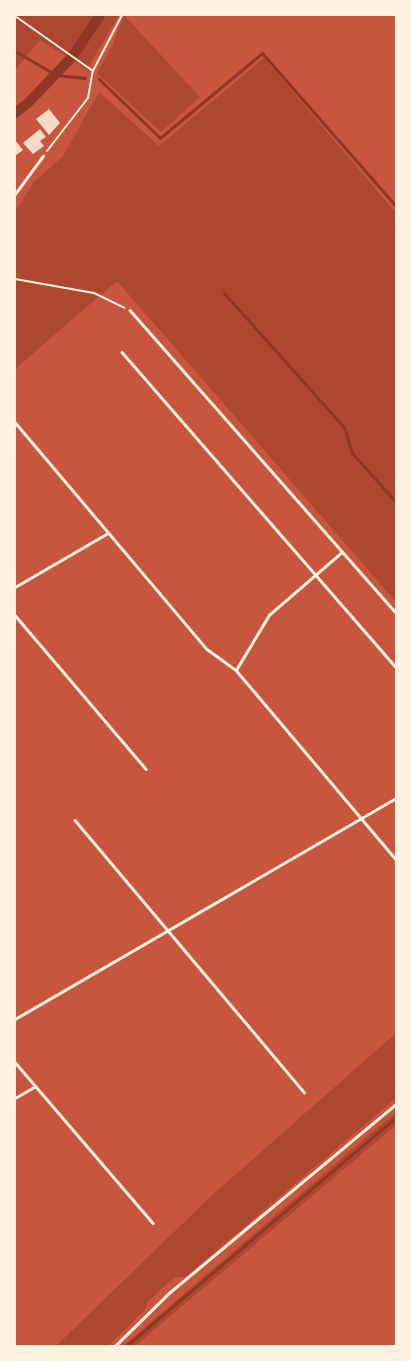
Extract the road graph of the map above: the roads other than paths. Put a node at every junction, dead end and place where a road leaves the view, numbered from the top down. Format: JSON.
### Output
{"nodes":[{"id":1,"x":43,"y":156,"type":"road end"},
{"id":2,"x":15,"y":194,"type":"edge"},
{"id":3,"x":130,"y":310,"type":"road end"},
{"id":4,"x":122,"y":352,"type":"dead end"},
{"id":5,"x":15,"y":422,"type":"edge"},
{"id":6,"x":108,"y":533,"type":"junction"},
{"id":7,"x":342,"y":552,"type":"junction"},
{"id":8,"x":315,"y":575,"type":"junction"},
{"id":9,"x":15,"y":587,"type":"edge"},
{"id":10,"x":396,"y":614,"type":"edge"},
{"id":11,"x":15,"y":616,"type":"edge"},
{"id":12,"x":396,"y":667,"type":"edge"},
{"id":13,"x":236,"y":670,"type":"junction"},
{"id":14,"x":146,"y":769,"type":"dead end"},
{"id":15,"x":396,"y":798,"type":"edge"},
{"id":16,"x":362,"y":818,"type":"junction"},
{"id":17,"x":75,"y":820,"type":"dead end"},
{"id":18,"x":396,"y":859,"type":"edge"},
{"id":19,"x":168,"y":930,"type":"junction"},
{"id":20,"x":15,"y":1019,"type":"edge"},
{"id":21,"x":15,"y":1062,"type":"edge"},
{"id":22,"x":34,"y":1087,"type":"junction"},
{"id":23,"x":304,"y":1092,"type":"dead end"},
{"id":24,"x":15,"y":1098,"type":"edge"},
{"id":25,"x":396,"y":1104,"type":"edge"},
{"id":26,"x":153,"y":1223,"type":"dead end"},
{"id":27,"x":115,"y":1346,"type":"edge"}],
"edges":[{"from":1,"to":2,"type":"lane"},
{"from":3,"to":7,"type":"lane"},
{"from":4,"to":8,"type":"lane"},
{"from":5,"to":6,"type":"lane"},
{"from":6,"to":9,"type":"lane"},
{"from":6,"to":13,"type":"lane"},
{"from":7,"to":8,"type":"lane"},
{"from":7,"to":10,"type":"lane"},
{"from":8,"to":12,"type":"lane"},
{"from":8,"to":13,"type":"lane"},
{"from":11,"to":14,"type":"lane"},
{"from":13,"to":16,"type":"lane"},
{"from":15,"to":16,"type":"lane"},
{"from":16,"to":18,"type":"lane"},
{"from":16,"to":19,"type":"lane"},
{"from":17,"to":19,"type":"lane"},
{"from":19,"to":20,"type":"lane"},
{"from":19,"to":23,"type":"lane"},
{"from":21,"to":22,"type":"lane"},
{"from":22,"to":24,"type":"lane"},
{"from":22,"to":26,"type":"lane"},
{"from":25,"to":27,"type":"lane"}]}
